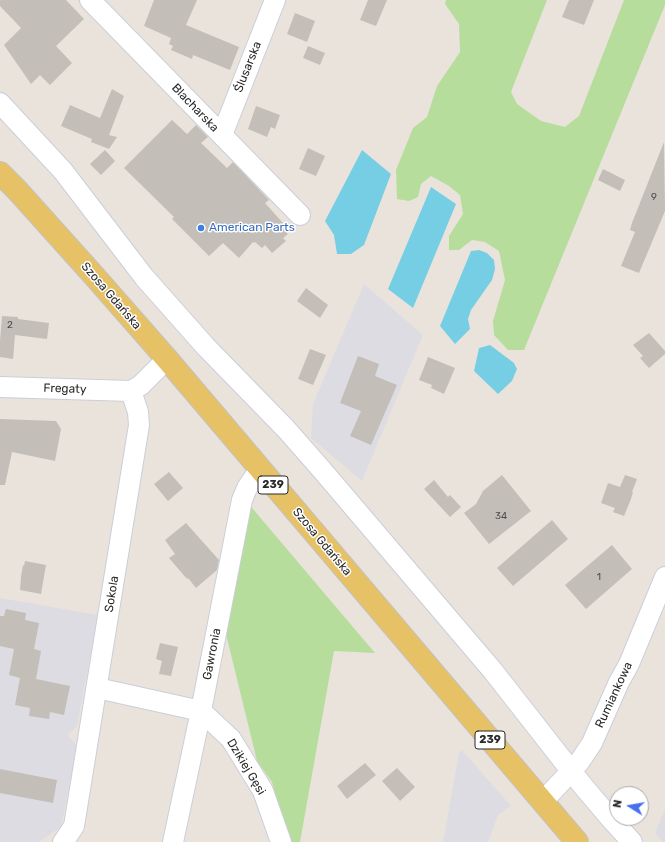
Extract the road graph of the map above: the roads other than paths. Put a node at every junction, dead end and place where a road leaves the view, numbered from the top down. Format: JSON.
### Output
{"nodes":[{"id":1,"x":90,"y":0,"type":"edge"},
{"id":2,"x":275,"y":0,"type":"edge"},
{"id":3,"x":0,"y":103,"type":"edge"},
{"id":4,"x":222,"y":135,"type":"junction"},
{"id":5,"x":0,"y":173,"type":"edge"},
{"id":6,"x":300,"y":216,"type":"dead end"},
{"id":7,"x":166,"y":359,"type":"junction"},
{"id":8,"x":0,"y":387,"type":"edge"},
{"id":9,"x":131,"y":391,"type":"junction"},
{"id":10,"x":260,"y":469,"type":"junction"},
{"id":11,"x":665,"y":577,"type":"edge"},
{"id":12,"x":97,"y":688,"type":"junction"},
{"id":13,"x":201,"y":712,"type":"junction"},
{"id":14,"x":571,"y":771,"type":"junction"},
{"id":15,"x":542,"y":801,"type":"junction"},
{"id":16,"x":568,"y":839,"type":"edge"},
{"id":17,"x":63,"y":842,"type":"edge"},
{"id":18,"x":173,"y":842,"type":"edge"},
{"id":19,"x":281,"y":842,"type":"edge"},
{"id":20,"x":632,"y":842,"type":"edge"}],
"edges":[{"from":1,"to":4,"type":"street","name":"Blacharska"},
{"from":2,"to":4,"type":"street","name":"Ślusarska"},
{"from":3,"to":14,"type":"street"},
{"from":4,"to":6,"type":"street","name":"Blacharska"},
{"from":5,"to":7,"type":"main road","name":"Szosa Gdańska","number":"239"},
{"from":7,"to":9,"type":"street"},
{"from":7,"to":10,"type":"main road","name":"Szosa Gdańska","number":"239"},
{"from":8,"to":9,"type":"street","name":"Fregaty"},
{"from":9,"to":12,"type":"street","name":"Sokola"},
{"from":10,"to":13,"type":"street","name":"Gawronia"},
{"from":10,"to":15,"type":"main road","name":"Szosa Gdańska","number":"239"},
{"from":11,"to":14,"type":"street","name":"Rumiankowa"},
{"from":12,"to":13,"type":"street","name":"Dzikiej Gęsi"},
{"from":12,"to":17,"type":"street","name":"Sokola"},
{"from":13,"to":18,"type":"street","name":"Gawronia"},
{"from":13,"to":19,"type":"street","name":"Dzikiej Gęsi"},
{"from":14,"to":15,"type":"street","name":"Rumiankowa"},
{"from":14,"to":20,"type":"street"},
{"from":15,"to":16,"type":"main road","name":"Szosa Gdańska","number":"239"}]}
